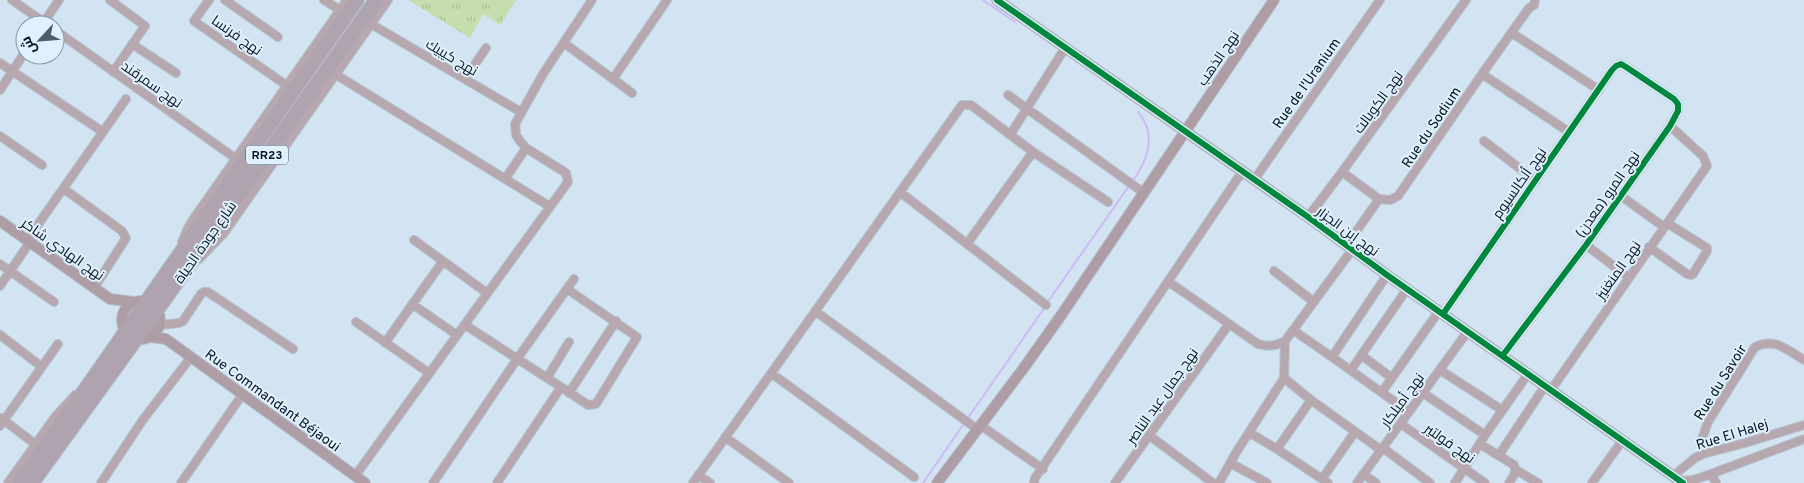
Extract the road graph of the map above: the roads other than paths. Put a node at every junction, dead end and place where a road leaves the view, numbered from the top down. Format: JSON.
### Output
{"nodes":[{"id":1,"x":12,"y":0,"type":"edge"},
{"id":2,"x":59,"y":0,"type":"edge"},
{"id":3,"x":110,"y":0,"type":"edge"},
{"id":4,"x":209,"y":0,"type":"edge"},
{"id":5,"x":225,"y":0,"type":"edge"},
{"id":6,"x":324,"y":0,"type":"edge"},
{"id":7,"x":347,"y":0,"type":"edge"},
{"id":8,"x":357,"y":0,"type":"edge"},
{"id":9,"x":376,"y":0,"type":"edge"},
{"id":10,"x":388,"y":0,"type":"edge"},
{"id":11,"x":592,"y":0,"type":"edge"},
{"id":12,"x":667,"y":0,"type":"edge"},
{"id":13,"x":997,"y":0,"type":"edge"},
{"id":14,"x":1274,"y":0,"type":"edge"},
{"id":15,"x":1380,"y":0,"type":"edge"},
{"id":16,"x":1467,"y":0,"type":"edge"},
{"id":17,"x":1535,"y":0,"type":"edge"},
{"id":18,"x":340,"y":10,"type":"junction"},
{"id":19,"x":33,"y":15,"type":"edge"},
{"id":20,"x":50,"y":15,"type":"edge"},
{"id":21,"x":371,"y":24,"type":"junction"},
{"id":22,"x":1512,"y":33,"type":"junction"},
{"id":23,"x":65,"y":37,"type":"edge"},
{"id":24,"x":278,"y":37,"type":"dead end"},
{"id":25,"x":564,"y":43,"type":"junction"},
{"id":26,"x":132,"y":44,"type":"junction"},
{"id":27,"x":486,"y":48,"type":"dead end"},
{"id":28,"x":1065,"y":48,"type":"junction"},
{"id":29,"x":0,"y":63,"type":"edge"},
{"id":30,"x":16,"y":65,"type":"edge"},
{"id":31,"x":1616,"y":66,"type":"joint"},
{"id":32,"x":12,"y":71,"type":"junction"},
{"id":33,"x":113,"y":72,"type":"junction"},
{"id":34,"x":176,"y":73,"type":"dead end"},
{"id":35,"x":336,"y":74,"type":"junction"},
{"id":36,"x":1482,"y":74,"type":"junction"},
{"id":37,"x":465,"y":79,"type":"junction"},
{"id":38,"x":612,"y":79,"type":"junction"},
{"id":39,"x":286,"y":85,"type":"junction"},
{"id":40,"x":0,"y":90,"type":"edge"},
{"id":41,"x":1599,"y":90,"type":"junction"},
{"id":42,"x":632,"y":93,"type":"dead end"},
{"id":43,"x":1008,"y":95,"type":"dead end"},
{"id":44,"x":126,"y":99,"type":"dead end"},
{"id":45,"x":1027,"y":108,"type":"junction"},
{"id":46,"x":520,"y":112,"type":"junction"},
{"id":47,"x":1670,"y":126,"type":"junction"},
{"id":48,"x":103,"y":132,"type":"junction"},
{"id":49,"x":1184,"y":132,"type":"junction"},
{"id":50,"x":1569,"y":132,"type":"junction"},
{"id":51,"x":1010,"y":134,"type":"junction"},
{"id":52,"x":0,"y":136,"type":"edge"},
{"id":53,"x":1484,"y":141,"type":"dead end"},
{"id":54,"x":526,"y":148,"type":"junction"},
{"id":55,"x":1034,"y":152,"type":"junction"},
{"id":56,"x":236,"y":158,"type":"junction"},
{"id":57,"x":42,"y":164,"type":"dead end"},
{"id":58,"x":1242,"y":172,"type":"junction"},
{"id":59,"x":1342,"y":172,"type":"junction"},
{"id":60,"x":505,"y":179,"type":"junction"},
{"id":61,"x":1254,"y":180,"type":"junction"},
{"id":62,"x":1536,"y":181,"type":"junction"},
{"id":63,"x":64,"y":189,"type":"junction"},
{"id":64,"x":900,"y":192,"type":"junction"},
{"id":65,"x":1144,"y":193,"type":"junction"},
{"id":66,"x":1621,"y":196,"type":"junction"},
{"id":67,"x":1379,"y":199,"type":"junction"},
{"id":68,"x":1108,"y":202,"type":"dead end"},
{"id":69,"x":550,"y":206,"type":"junction"},
{"id":70,"x":1308,"y":217,"type":"junction"},
{"id":71,"x":0,"y":221,"type":"edge"},
{"id":72,"x":1665,"y":225,"type":"junction"},
{"id":73,"x":414,"y":240,"type":"dead end"},
{"id":74,"x":29,"y":241,"type":"junction"},
{"id":75,"x":967,"y":244,"type":"junction"},
{"id":76,"x":1586,"y":245,"type":"junction"},
{"id":77,"x":1649,"y":247,"type":"junction"},
{"id":78,"x":1349,"y":248,"type":"junction"},
{"id":79,"x":176,"y":258,"type":"junction"},
{"id":80,"x":443,"y":261,"type":"junction"},
{"id":81,"x":0,"y":264,"type":"edge"},
{"id":82,"x":185,"y":269,"type":"junction"},
{"id":83,"x":10,"y":271,"type":"junction"},
{"id":84,"x":1274,"y":271,"type":"dead end"},
{"id":85,"x":1388,"y":275,"type":"junction"},
{"id":86,"x":1628,"y":276,"type":"junction"},
{"id":87,"x":574,"y":279,"type":"dead end"},
{"id":88,"x":1169,"y":282,"type":"junction"},
{"id":89,"x":0,"y":286,"type":"edge"},
{"id":90,"x":94,"y":288,"type":"junction"},
{"id":91,"x":1407,"y":288,"type":"junction"},
{"id":92,"x":567,"y":289,"type":"junction"},
{"id":93,"x":487,"y":293,"type":"junction"},
{"id":94,"x":110,"y":299,"type":"junction"},
{"id":95,"x":54,"y":302,"type":"dead end"},
{"id":96,"x":1314,"y":302,"type":"junction"},
{"id":97,"x":412,"y":304,"type":"junction"},
{"id":98,"x":1046,"y":305,"type":"dead end"},
{"id":99,"x":152,"y":311,"type":"junction"},
{"id":100,"x":815,"y":311,"type":"junction"},
{"id":101,"x":1441,"y":313,"type":"junction"},
{"id":102,"x":616,"y":321,"type":"junction"},
{"id":103,"x":356,"y":322,"type":"dead end"},
{"id":104,"x":1229,"y":324,"type":"junction"},
{"id":105,"x":465,"y":325,"type":"junction"},
{"id":106,"x":1293,"y":330,"type":"junction"},
{"id":107,"x":1468,"y":331,"type":"junction"},
{"id":108,"x":132,"y":332,"type":"junction"},
{"id":109,"x":0,"y":335,"type":"edge"},
{"id":110,"x":457,"y":335,"type":"junction"},
{"id":111,"x":166,"y":339,"type":"junction"},
{"id":112,"x":1285,"y":341,"type":"junction"},
{"id":113,"x":569,"y":342,"type":"dead end"},
{"id":114,"x":385,"y":343,"type":"junction"},
{"id":115,"x":58,"y":344,"type":"dead end"},
{"id":116,"x":293,"y":349,"type":"dead end"},
{"id":117,"x":1361,"y":355,"type":"junction"},
{"id":118,"x":1503,"y":355,"type":"junction"},
{"id":119,"x":191,"y":357,"type":"junction"},
{"id":120,"x":1332,"y":357,"type":"junction"},
{"id":121,"x":517,"y":359,"type":"junction"},
{"id":122,"x":1804,"y":360,"type":"edge"},
{"id":123,"x":42,"y":367,"type":"junction"},
{"id":124,"x":1351,"y":370,"type":"junction"},
{"id":125,"x":1440,"y":370,"type":"junction"},
{"id":126,"x":100,"y":371,"type":"junction"},
{"id":127,"x":429,"y":373,"type":"junction"},
{"id":128,"x":771,"y":373,"type":"junction"},
{"id":129,"x":1528,"y":374,"type":"junction"},
{"id":130,"x":547,"y":378,"type":"junction"},
{"id":131,"x":1284,"y":378,"type":"junction"},
{"id":132,"x":1392,"y":378,"type":"junction"},
{"id":133,"x":561,"y":387,"type":"junction"},
{"id":134,"x":1548,"y":388,"type":"junction"},
{"id":135,"x":1382,"y":392,"type":"junction"},
{"id":136,"x":569,"y":393,"type":"junction"},
{"id":137,"x":1423,"y":393,"type":"junction"},
{"id":138,"x":242,"y":394,"type":"junction"},
{"id":139,"x":1311,"y":400,"type":"junction"},
{"id":140,"x":1502,"y":410,"type":"junction"},
{"id":141,"x":1409,"y":412,"type":"junction"},
{"id":142,"x":1,"y":421,"type":"edge"},
{"id":143,"x":1400,"y":424,"type":"junction"},
{"id":144,"x":1804,"y":425,"type":"edge"},
{"id":145,"x":979,"y":427,"type":"junction"},
{"id":146,"x":1355,"y":432,"type":"junction"},
{"id":147,"x":1250,"y":433,"type":"junction"},
{"id":148,"x":1485,"y":435,"type":"junction"},
{"id":149,"x":1150,"y":436,"type":"junction"},
{"id":150,"x":725,"y":437,"type":"junction"},
{"id":151,"x":1804,"y":439,"type":"edge"},
{"id":152,"x":1622,"y":441,"type":"junction"},
{"id":153,"x":35,"y":444,"type":"junction"},
{"id":154,"x":1480,"y":444,"type":"junction"},
{"id":155,"x":1277,"y":449,"type":"junction"},
{"id":156,"x":1382,"y":449,"type":"junction"},
{"id":157,"x":1499,"y":454,"type":"junction"},
{"id":158,"x":1703,"y":454,"type":"junction"},
{"id":159,"x":1232,"y":464,"type":"junction"},
{"id":160,"x":1043,"y":469,"type":"junction"},
{"id":161,"x":1464,"y":469,"type":"junction"},
{"id":162,"x":1516,"y":470,"type":"junction"},
{"id":163,"x":1363,"y":474,"type":"junction"},
{"id":164,"x":1711,"y":474,"type":"junction"},
{"id":165,"x":698,"y":475,"type":"junction"},
{"id":166,"x":356,"y":476,"type":"junction"},
{"id":167,"x":914,"y":477,"type":"dead end"},
{"id":168,"x":1325,"y":481,"type":"edge"},
{"id":169,"x":1678,"y":481,"type":"edge"},
{"id":170,"x":1261,"y":482,"type":"edge"},
{"id":171,"x":8,"y":483,"type":"edge"},
{"id":172,"x":20,"y":483,"type":"edge"},
{"id":173,"x":32,"y":483,"type":"edge"},
{"id":174,"x":101,"y":483,"type":"edge"},
{"id":175,"x":181,"y":483,"type":"edge"},
{"id":176,"x":365,"y":483,"type":"edge"},
{"id":177,"x":433,"y":483,"type":"edge"},
{"id":178,"x":497,"y":483,"type":"edge"},
{"id":179,"x":692,"y":483,"type":"edge"},
{"id":180,"x":710,"y":483,"type":"edge"},
{"id":181,"x":789,"y":483,"type":"edge"},
{"id":182,"x":937,"y":483,"type":"edge"},
{"id":183,"x":1034,"y":483,"type":"edge"},
{"id":184,"x":1115,"y":483,"type":"edge"},
{"id":185,"x":1213,"y":483,"type":"edge"},
{"id":186,"x":1219,"y":483,"type":"edge"},
{"id":187,"x":1357,"y":483,"type":"edge"},
{"id":188,"x":1376,"y":483,"type":"edge"},
{"id":189,"x":1430,"y":483,"type":"edge"},
{"id":190,"x":1456,"y":483,"type":"edge"},
{"id":191,"x":1485,"y":483,"type":"edge"},
{"id":192,"x":1509,"y":483,"type":"edge"},
{"id":193,"x":1538,"y":483,"type":"edge"},
{"id":194,"x":1592,"y":483,"type":"edge"},
{"id":195,"x":1716,"y":483,"type":"edge"}],
"edges":[{"from":1,"to":19,"type":"street"},
{"from":2,"to":20,"type":"street"},
{"from":3,"to":26,"type":"street"},
{"from":4,"to":39,"type":"street","name":"نهج فرنسا"},
{"from":5,"to":24,"type":"street"},
{"from":6,"to":18,"type":"street"},
{"from":7,"to":18,"type":"street"},
{"from":8,"to":79,"type":"highway","name":"شارع جودة الحياة","number":"RR23"},
{"from":9,"to":82,"type":"highway","name":"شارع جودة الحياة","number":"RR23"},
{"from":10,"to":21,"type":"street"},
{"from":11,"to":25,"type":"street"},
{"from":12,"to":38,"type":"street"},
{"from":13,"to":28,"type":"street","name":"نهج إبن الجزار"},
{"from":14,"to":49,"type":"street","name":"نهج الذهب"},
{"from":15,"to":61,"type":"street","name":"Rue de l'Uranium"},
{"from":16,"to":59,"type":"street","name":"نهج الكوبالت"},
{"from":17,"to":22,"type":"street","name":"Rue du Sodium"},
{"from":18,"to":39,"type":"street"},
{"from":21,"to":35,"type":"street"},
{"from":21,"to":37,"type":"street","name":"نهج كيبيك"},
{"from":22,"to":36,"type":"street","name":"Rue du Sodium"},
{"from":22,"to":41,"type":"street"},
{"from":23,"to":33,"type":"street","name":"نهج سمرقند"},
{"from":25,"to":38,"type":"street"},
{"from":25,"to":46,"type":"street"},
{"from":26,"to":33,"type":"street"},
{"from":26,"to":34,"type":"street"},
{"from":27,"to":37,"type":"street"},
{"from":28,"to":45,"type":"street"},
{"from":28,"to":49,"type":"street","name":"نهج إبن الجزار"},
{"from":29,"to":32,"type":"street"},
{"from":30,"to":32,"type":"street"},
{"from":31,"to":41,"type":"street","name":"نهج ألكالسيوم"},
{"from":31,"to":47,"type":"street","name":"نهج المرو (معدن)"},
{"from":32,"to":40,"type":"street"},
{"from":32,"to":48,"type":"street"},
{"from":33,"to":56,"type":"street","name":"نهج سمرقند"},
{"from":35,"to":60,"type":"street"},
{"from":35,"to":82,"type":"street"},
{"from":36,"to":50,"type":"street"},
{"from":36,"to":67,"type":"street","name":"Rue du Sodium"},
{"from":37,"to":46,"type":"street","name":"نهج كيبيك"},
{"from":38,"to":42,"type":"street"},
{"from":39,"to":56,"type":"street"},
{"from":41,"to":50,"type":"street","name":"نهج ألكالسيوم"},
{"from":43,"to":45,"type":"street"},
{"from":44,"to":48,"type":"street"},
{"from":45,"to":51,"type":"street"},
{"from":45,"to":65,"type":"street"},
{"from":46,"to":54,"type":"street"},
{"from":47,"to":66,"type":"street","name":"نهج المرو (معدن)"},
{"from":47,"to":72,"type":"street","name":"نهج المنغنيز"},
{"from":48,"to":63,"type":"street"},
{"from":49,"to":58,"type":"street","name":"نهج إبن الجزار"},
{"from":49,"to":65,"type":"street","name":"نهج الذهب"},
{"from":50,"to":62,"type":"street","name":"نهج ألكالسيوم"},
{"from":51,"to":55,"type":"street"},
{"from":51,"to":64,"type":"street"},
{"from":52,"to":57,"type":"street"},
{"from":53,"to":62,"type":"street"},
{"from":54,"to":60,"type":"street"},
{"from":54,"to":69,"type":"street"},
{"from":55,"to":68,"type":"street"},
{"from":55,"to":75,"type":"street"},
{"from":56,"to":79,"type":"street"},
{"from":58,"to":61,"type":"street","name":"نهج إبن الجزار"},
{"from":58,"to":88,"type":"street"},
{"from":59,"to":67,"type":"street"},
{"from":59,"to":70,"type":"street","name":"نهج الكوبالت"},
{"from":60,"to":69,"type":"street"},
{"from":61,"to":70,"type":"street","name":"نهج إبن الجزار"},
{"from":62,"to":101,"type":"street","name":"نهج ألكالسيوم"},
{"from":63,"to":74,"type":"street"},
{"from":63,"to":90,"type":"street"},
{"from":64,"to":75,"type":"street"},
{"from":64,"to":100,"type":"street"},
{"from":65,"to":145,"type":"street","name":"نهج الذهب"},
{"from":66,"to":72,"type":"street"},
{"from":66,"to":76,"type":"street","name":"نهج المرو (معدن)"},
{"from":67,"to":78,"type":"street"},
{"from":69,"to":93,"type":"street"},
{"from":70,"to":78,"type":"street","name":"نهج إبن الجزار"},
{"from":71,"to":74,"type":"street","name":"نهج الهادي شاكر"},
{"from":72,"to":77,"type":"street","name":"نهج المنغنيز"},
{"from":72,"to":77,"type":"street"},
{"from":73,"to":80,"type":"street"},
{"from":74,"to":83,"type":"street"},
{"from":74,"to":90,"type":"street","name":"نهج الهادي شاكر"},
{"from":75,"to":98,"type":"street"},
{"from":76,"to":86,"type":"street"},
{"from":76,"to":118,"type":"street","name":"نهج المرو (معدن)"},
{"from":77,"to":86,"type":"street","name":"نهج المنغنيز"},
{"from":78,"to":85,"type":"street","name":"نهج إبن الجزار"},
{"from":78,"to":96,"type":"street"},
{"from":79,"to":99,"type":"highway","name":"شارع جودة الحياة","number":"RR23"},
{"from":80,"to":93,"type":"street"},
{"from":80,"to":97,"type":"street"},
{"from":81,"to":83,"type":"street"},
{"from":82,"to":99,"type":"highway","name":"شارع جودة الحياة","number":"RR23"},
{"from":83,"to":89,"type":"street"},
{"from":83,"to":95,"type":"street"},
{"from":84,"to":96,"type":"street"},
{"from":85,"to":91,"type":"street","name":"نهج إبن الجزار"},
{"from":85,"to":120,"type":"street"},
{"from":86,"to":134,"type":"street","name":"نهج المنغنيز"},
{"from":87,"to":92,"type":"street"},
{"from":88,"to":104,"type":"street"},
{"from":88,"to":160,"type":"street"},
{"from":90,"to":94,"type":"street","name":"نهج الهادي شاكر"},
{"from":91,"to":101,"type":"street","name":"نهج إبن الجزار"},
{"from":91,"to":117,"type":"street"},
{"from":92,"to":102,"type":"street"},
{"from":92,"to":121,"type":"street"},
{"from":93,"to":105,"type":"street"},
{"from":94,"to":99,"type":"street"},
{"from":94,"to":108,"type":"street"},
{"from":96,"to":106,"type":"street"},
{"from":97,"to":110,"type":"street"},
{"from":97,"to":114,"type":"street"},
{"from":99,"to":108,"type":"highway","name":"شارع جودة الحياة","number":"RR23"},
{"from":99,"to":108,"type":"street"},
{"from":99,"to":111,"type":"street"},
{"from":99,"to":116,"type":"street"},
{"from":100,"to":128,"type":"street"},
{"from":100,"to":145,"type":"street"},
{"from":101,"to":107,"type":"street","name":"نهج إبن الجزار"},
{"from":101,"to":132,"type":"street","name":"نهج ألكالسيوم"},
{"from":102,"to":136,"type":"street"},
{"from":102,"to":136,"type":"street"},
{"from":103,"to":114,"type":"street"},
{"from":104,"to":112,"type":"street"},
{"from":104,"to":149,"type":"street","name":"نهج جمال عبد الناصر"},
{"from":105,"to":110,"type":"street"},
{"from":105,"to":121,"type":"street"},
{"from":106,"to":112,"type":"street"},
{"from":106,"to":120,"type":"street"},
{"from":107,"to":118,"type":"street","name":"نهج إبن الجزار"},
{"from":107,"to":125,"type":"street","name":"نهج أميلكار"},
{"from":108,"to":111,"type":"street"},
{"from":108,"to":126,"type":"highway","name":"شارع جودة الحياة","number":"RR23"},
{"from":108,"to":173,"type":"highway","name":"شارع جودة الحياة","number":"RR23"},
{"from":109,"to":123,"type":"street"},
{"from":110,"to":127,"type":"street"},
{"from":111,"to":119,"type":"street","name":"Rue Commandant Béjaoui"},
{"from":112,"to":131,"type":"street"},
{"from":113,"to":130,"type":"street"},
{"from":114,"to":127,"type":"street"},
{"from":115,"to":123,"type":"street"},
{"from":117,"to":124,"type":"street"},
{"from":117,"to":132,"type":"street"},
{"from":118,"to":129,"type":"street","name":"نهج إبن الجزار"},
{"from":119,"to":138,"type":"street","name":"Rue Commandant Béjaoui"},
{"from":119,"to":174,"type":"street"},
{"from":120,"to":124,"type":"street"},
{"from":121,"to":130,"type":"street"},
{"from":121,"to":177,"type":"street"},
{"from":122,"to":158,"type":"street","name":"Rue du Savoir"},
{"from":123,"to":142,"type":"street"},
{"from":124,"to":135,"type":"street"},
{"from":125,"to":137,"type":"street","name":"نهج أميلكار"},
{"from":125,"to":140,"type":"street"},
{"from":126,"to":153,"type":"street"},
{"from":126,"to":172,"type":"highway","name":"شارع جودة الحياة","number":"RR23"},
{"from":127,"to":166,"type":"street"},
{"from":128,"to":150,"type":"street"},
{"from":128,"to":167,"type":"street"},
{"from":129,"to":134,"type":"street","name":"نهج إبن الجزار"},
{"from":129,"to":140,"type":"street"},
{"from":130,"to":133,"type":"street"},
{"from":131,"to":139,"type":"street"},
{"from":131,"to":147,"type":"street"},
{"from":132,"to":135,"type":"street","name":"نهج ألكالسيوم"},
{"from":133,"to":136,"type":"street"},
{"from":133,"to":178,"type":"street"},
{"from":134,"to":152,"type":"street","name":"نهج إبن الجزار"},
{"from":134,"to":157,"type":"street","name":"نهج المنغنيز"},
{"from":135,"to":141,"type":"street"},
{"from":137,"to":141,"type":"street","name":"نهج أميلكار"},
{"from":137,"to":148,"type":"street"},
{"from":138,"to":166,"type":"street","name":"Rue Commandant Béjaoui"},
{"from":138,"to":175,"type":"street"},
{"from":139,"to":146,"type":"street"},
{"from":139,"to":155,"type":"street"},
{"from":140,"to":148,"type":"street"},
{"from":141,"to":143,"type":"street","name":"نهج أميلكار"},
{"from":142,"to":153,"type":"street"},
{"from":143,"to":156,"type":"street","name":"نهج أميلكار"},
{"from":143,"to":161,"type":"street","name":"نهج فولتير"},
{"from":144,"to":158,"type":"street","name":"Rue El Halej"},
{"from":145,"to":160,"type":"street"},
{"from":145,"to":182,"type":"street","name":"نهج الذهب"},
{"from":146,"to":156,"type":"street"},
{"from":146,"to":168,"type":"street"},
{"from":147,"to":155,"type":"street"},
{"from":147,"to":159,"type":"street"},
{"from":148,"to":154,"type":"street"},
{"from":149,"to":184,"type":"street","name":"نهج جمال عبد الناصر"},
{"from":149,"to":185,"type":"street"},
{"from":150,"to":165,"type":"street"},
{"from":150,"to":181,"type":"street"},
{"from":151,"to":164,"type":"street","name":"Rue El Halej"},
{"from":152,"to":169,"type":"street","name":"نهج إبن الجزار"},
{"from":152,"to":194,"type":"street"},
{"from":153,"to":171,"type":"street"},
{"from":154,"to":157,"type":"street"},
{"from":154,"to":161,"type":"street"},
{"from":155,"to":168,"type":"street"},
{"from":156,"to":163,"type":"street","name":"نهج أميلكار"},
{"from":156,"to":189,"type":"street"},
{"from":157,"to":162,"type":"street"},
{"from":158,"to":169,"type":"street","name":"Rue El Halej"},
{"from":159,"to":170,"type":"street"},
{"from":159,"to":186,"type":"street"},
{"from":160,"to":183,"type":"street"},
{"from":161,"to":190,"type":"street"},
{"from":161,"to":191,"type":"street","name":"نهج فولتير"},
{"from":162,"to":192,"type":"street"},
{"from":162,"to":193,"type":"street"},
{"from":163,"to":187,"type":"street","name":"نهج أميلكار"},
{"from":163,"to":188,"type":"street"},
{"from":164,"to":169,"type":"street","name":"Rue El Halej"},
{"from":164,"to":195,"type":"street"},
{"from":165,"to":179,"type":"street"},
{"from":165,"to":180,"type":"street"},
{"from":166,"to":176,"type":"street","name":"Rue Commandant Béjaoui"}]}
